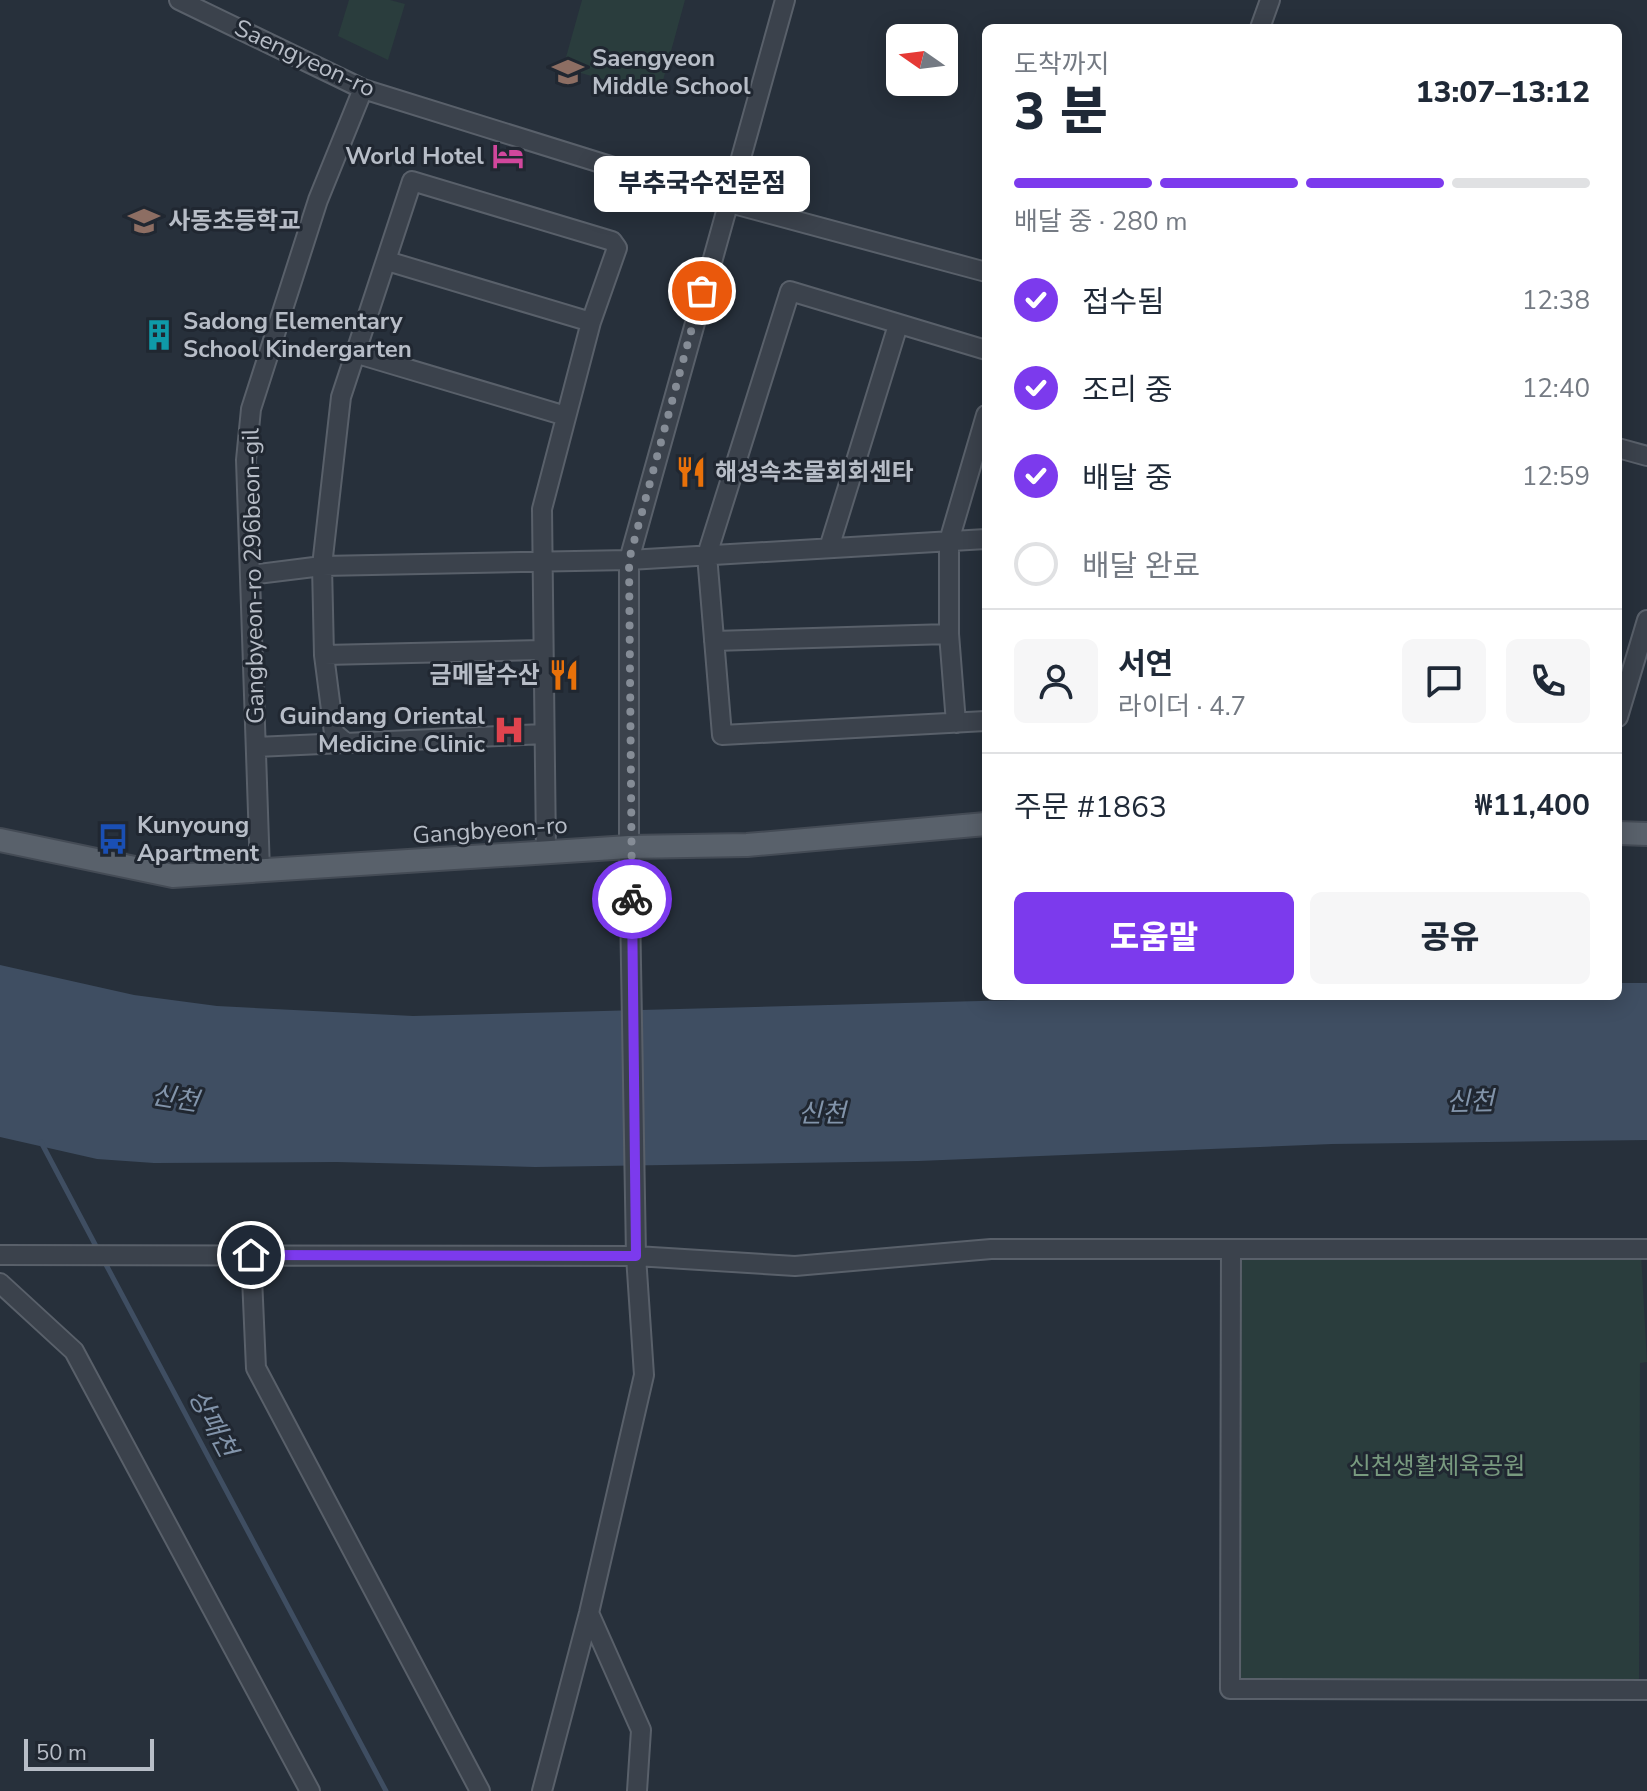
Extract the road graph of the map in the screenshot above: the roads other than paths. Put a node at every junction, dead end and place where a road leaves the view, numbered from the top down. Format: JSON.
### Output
{"nodes":[{"id":1,"x":179,"y":0,"type":"edge"},
{"id":2,"x":785,"y":0,"type":"edge"},
{"id":3,"x":1270,"y":0,"type":"edge"},
{"id":4,"x":1261,"y":24,"type":"edge"},
{"id":5,"x":363,"y":89,"type":"junction"},
{"id":6,"x":726,"y":202,"type":"junction"},
{"id":7,"x":387,"y":261,"type":"junction"},
{"id":8,"x":982,"y":271,"type":"edge"},
{"id":9,"x":591,"y":322,"type":"junction"},
{"id":10,"x":898,"y":325,"type":"junction"},
{"id":11,"x":982,"y":349,"type":"edge"},
{"id":12,"x":358,"y":354,"type":"junction"},
{"id":13,"x":566,"y":416,"type":"junction"},
{"id":14,"x":982,"y":429,"type":"edge"},
{"id":15,"x":1622,"y":449,"type":"edge"},
{"id":16,"x":1647,"y":456,"type":"edge"},
{"id":17,"x":982,"y":539,"type":"edge"},
{"id":18,"x":949,"y":541,"type":"junction"},
{"id":19,"x":829,"y":548,"type":"junction"},
{"id":20,"x":707,"y":555,"type":"junction"},
{"id":21,"x":540,"y":559,"type":"junction"},
{"id":22,"x":629,"y":560,"type":"junction"},
{"id":23,"x":322,"y":566,"type":"junction"},
{"id":24,"x":250,"y":575,"type":"junction"},
{"id":25,"x":1647,"y":620,"type":"edge"},
{"id":26,"x":949,"y":634,"type":"junction"},
{"id":27,"x":714,"y":641,"type":"junction"},
{"id":28,"x":542,"y":650,"type":"junction"},
{"id":29,"x":324,"y":655,"type":"junction"},
{"id":30,"x":1622,"y":704,"type":"edge"},
{"id":31,"x":982,"y":721,"type":"edge"},
{"id":32,"x":956,"y":723,"type":"junction"},
{"id":33,"x":544,"y":734,"type":"junction"},
{"id":34,"x":346,"y":743,"type":"junction"},
{"id":35,"x":256,"y":747,"type":"junction"},
{"id":36,"x":982,"y":824,"type":"edge"},
{"id":37,"x":1622,"y":833,"type":"edge"},
{"id":38,"x":1647,"y":834,"type":"edge"},
{"id":39,"x":0,"y":840,"type":"edge"},
{"id":40,"x":629,"y":847,"type":"junction"},
{"id":41,"x":546,"y":852,"type":"junction"},
{"id":42,"x":260,"y":871,"type":"junction"},
{"id":43,"x":1231,"y":1249,"type":"junction"},
{"id":44,"x":1647,"y":1249,"type":"edge"},
{"id":45,"x":251,"y":1255,"type":"junction"},
{"id":46,"x":7,"y":1256,"type":"edge"},
{"id":47,"x":636,"y":1256,"type":"junction"},
{"id":48,"x":0,"y":1283,"type":"edge"},
{"id":49,"x":589,"y":1613,"type":"junction"},
{"id":50,"x":1647,"y":1690,"type":"edge"},
{"id":51,"x":310,"y":1791,"type":"edge"},
{"id":52,"x":480,"y":1791,"type":"edge"},
{"id":53,"x":542,"y":1791,"type":"edge"},
{"id":54,"x":637,"y":1791,"type":"edge"}],
"edges":[{"from":1,"to":5,"type":"street","name":"Saengyeon-ro"},
{"from":2,"to":6,"type":"street"},
{"from":3,"to":4,"type":"street"},
{"from":5,"to":6,"type":"street","name":"Saengyeon-ro"},
{"from":5,"to":24,"type":"street","name":"Gangbyeon-ro 296beon-gil"},
{"from":6,"to":8,"type":"street","name":"Saengyeon-ro"},
{"from":6,"to":22,"type":"street"},
{"from":7,"to":9,"type":"street"},
{"from":7,"to":9,"type":"street"},
{"from":7,"to":12,"type":"street"},
{"from":9,"to":13,"type":"street"},
{"from":10,"to":11,"type":"street"},
{"from":10,"to":19,"type":"street"},
{"from":10,"to":20,"type":"street"},
{"from":12,"to":13,"type":"street"},
{"from":12,"to":23,"type":"street"},
{"from":13,"to":21,"type":"street"},
{"from":14,"to":18,"type":"street"},
{"from":15,"to":16,"type":"street"},
{"from":17,"to":18,"type":"street"},
{"from":18,"to":19,"type":"street"},
{"from":18,"to":26,"type":"street"},
{"from":19,"to":20,"type":"street"},
{"from":20,"to":22,"type":"street"},
{"from":20,"to":27,"type":"street"},
{"from":21,"to":22,"type":"street"},
{"from":21,"to":23,"type":"street"},
{"from":21,"to":28,"type":"street"},
{"from":22,"to":40,"type":"street"},
{"from":23,"to":24,"type":"street"},
{"from":23,"to":29,"type":"street"},
{"from":24,"to":35,"type":"street","name":"Gangbyeon-ro 296beon-gil"},
{"from":25,"to":30,"type":"street"},
{"from":26,"to":27,"type":"street"},
{"from":26,"to":32,"type":"street"},
{"from":27,"to":32,"type":"street"},
{"from":28,"to":29,"type":"street"},
{"from":28,"to":33,"type":"street"},
{"from":29,"to":34,"type":"street"},
{"from":31,"to":32,"type":"street"},
{"from":33,"to":34,"type":"street","name":"Gangbyeon-ro 296beon-gil"},
{"from":33,"to":41,"type":"street"},
{"from":34,"to":35,"type":"street","name":"Gangbyeon-ro 296beon-gil"},
{"from":35,"to":42,"type":"street","name":"Gangbyeon-ro 296beon-gil"},
{"from":36,"to":40,"type":"main road","name":"Gangbyeon-ro"},
{"from":37,"to":38,"type":"main road"},
{"from":39,"to":42,"type":"main road","name":"Gangbyeon-ro"},
{"from":40,"to":41,"type":"main road","name":"Gangbyeon-ro"},
{"from":40,"to":47,"type":"street"},
{"from":41,"to":42,"type":"main road","name":"Gangbyeon-ro"},
{"from":43,"to":44,"type":"street"},
{"from":43,"to":47,"type":"street"},
{"from":43,"to":50,"type":"street"},
{"from":45,"to":46,"type":"street"},
{"from":45,"to":47,"type":"street"},
{"from":45,"to":52,"type":"street"},
{"from":47,"to":49,"type":"street"},
{"from":48,"to":51,"type":"street"},
{"from":49,"to":53,"type":"street"},
{"from":49,"to":54,"type":"street"}]}
